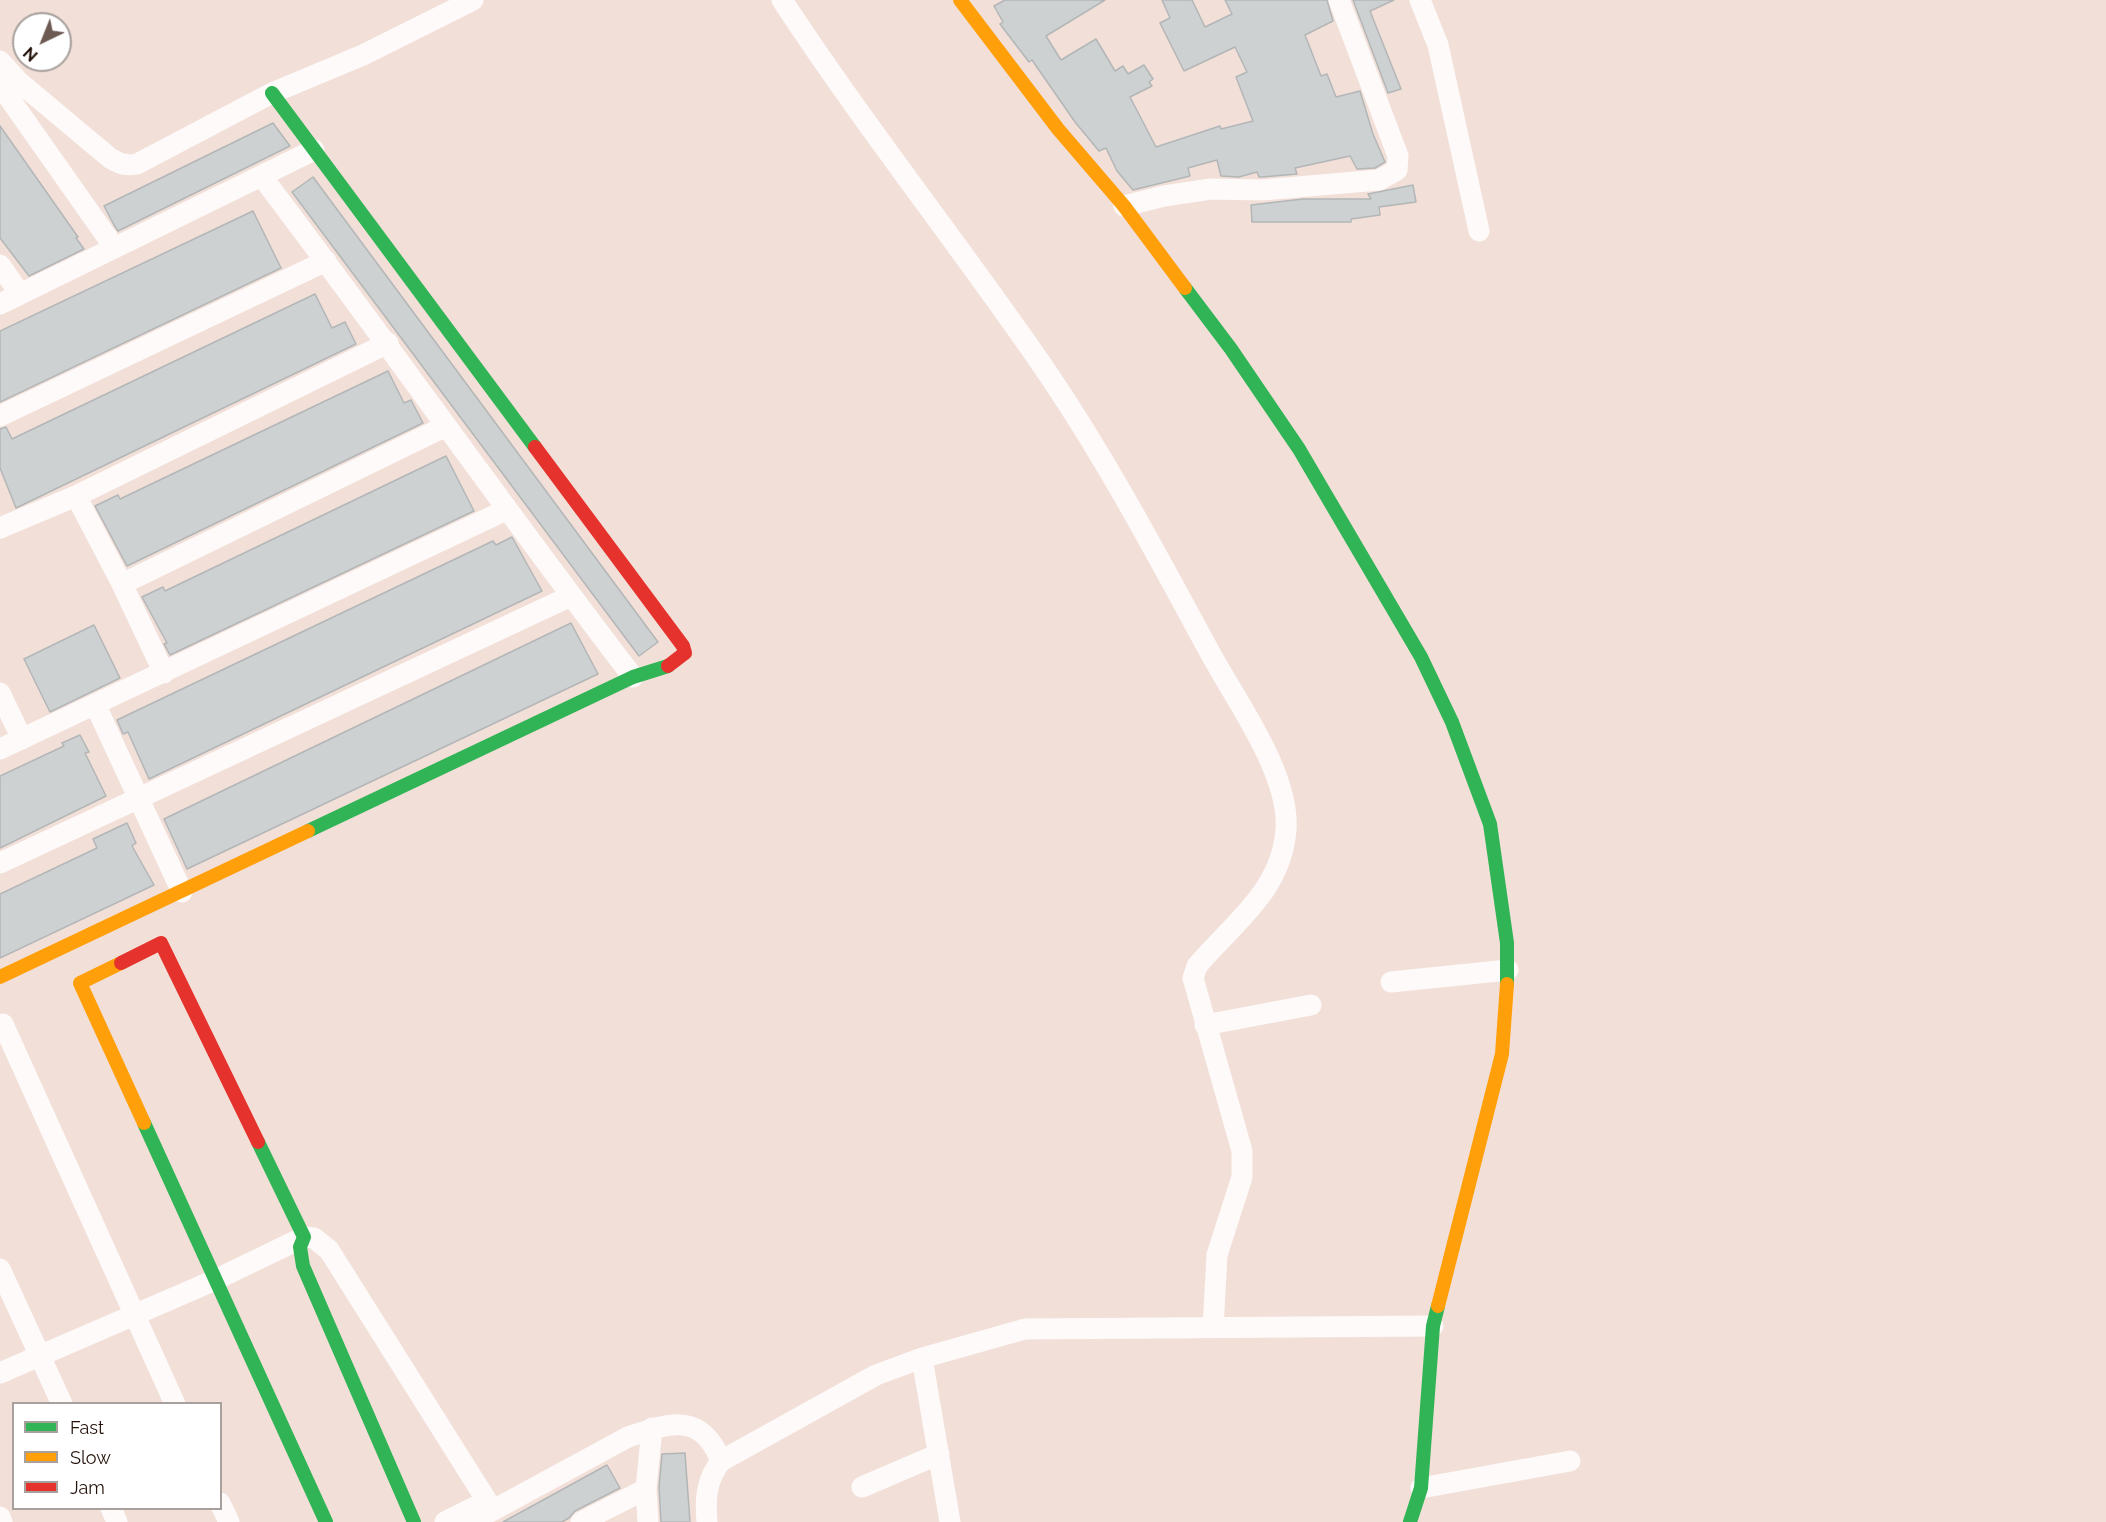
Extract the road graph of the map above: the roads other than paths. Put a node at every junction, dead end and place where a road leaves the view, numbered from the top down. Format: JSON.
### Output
{"nodes":[{"id":1,"x":473,"y":0,"type":"edge"},
{"id":2,"x":782,"y":0,"type":"edge"},
{"id":3,"x":960,"y":0,"type":"edge"},
{"id":4,"x":1339,"y":0,"type":"edge"},
{"id":5,"x":1420,"y":0,"type":"edge"},
{"id":6,"x":0,"y":60,"type":"edge"},
{"id":7,"x":0,"y":85,"type":"edge"},
{"id":8,"x":272,"y":93,"type":"junction"},
{"id":9,"x":314,"y":150,"type":"junction"},
{"id":10,"x":264,"y":178,"type":"junction"},
{"id":11,"x":1124,"y":206,"type":"junction"},
{"id":12,"x":1479,"y":231,"type":"dead end"},
{"id":13,"x":114,"y":247,"type":"junction"},
{"id":14,"x":326,"y":261,"type":"junction"},
{"id":15,"x":0,"y":265,"type":"edge"},
{"id":16,"x":20,"y":294,"type":"junction"},
{"id":17,"x":0,"y":304,"type":"edge"},
{"id":18,"x":388,"y":343,"type":"junction"},
{"id":19,"x":0,"y":416,"type":"edge"},
{"id":20,"x":446,"y":426,"type":"junction"},
{"id":21,"x":76,"y":496,"type":"junction"},
{"id":22,"x":506,"y":510,"type":"junction"},
{"id":23,"x":2,"y":521,"type":"edge"},
{"id":24,"x":122,"y":584,"type":"junction"},
{"id":25,"x":571,"y":596,"type":"junction"},
{"id":26,"x":164,"y":673,"type":"junction"},
{"id":27,"x":633,"y":677,"type":"junction"},
{"id":28,"x":0,"y":693,"type":"edge"},
{"id":29,"x":95,"y":704,"type":"junction"},
{"id":30,"x":22,"y":739,"type":"junction"},
{"id":31,"x":0,"y":749,"type":"edge"},
{"id":32,"x":139,"y":800,"type":"junction"},
{"id":33,"x":0,"y":863,"type":"edge"},
{"id":34,"x":182,"y":891,"type":"junction"},
{"id":35,"x":1508,"y":970,"type":"junction"},
{"id":36,"x":0,"y":977,"type":"edge"},
{"id":37,"x":1391,"y":982,"type":"dead end"},
{"id":38,"x":1311,"y":1005,"type":"dead end"},
{"id":39,"x":0,"y":1025,"type":"edge"},
{"id":40,"x":1205,"y":1025,"type":"junction"},
{"id":41,"x":304,"y":1237,"type":"junction"},
{"id":42,"x":0,"y":1269,"type":"edge"},
{"id":43,"x":214,"y":1280,"type":"junction"},
{"id":44,"x":134,"y":1314,"type":"junction"},
{"id":45,"x":1433,"y":1326,"type":"junction"},
{"id":46,"x":1213,"y":1328,"type":"junction"},
{"id":47,"x":39,"y":1355,"type":"junction"},
{"id":48,"x":922,"y":1358,"type":"junction"},
{"id":49,"x":0,"y":1373,"type":"edge"},
{"id":50,"x":61,"y":1402,"type":"edge"},
{"id":51,"x":174,"y":1402,"type":"edge"},
{"id":52,"x":652,"y":1428,"type":"junction"},
{"id":53,"x":939,"y":1454,"type":"junction"},
{"id":54,"x":721,"y":1461,"type":"junction"},
{"id":55,"x":1570,"y":1461,"type":"dead end"},
{"id":56,"x":862,"y":1487,"type":"dead end"},
{"id":57,"x":1421,"y":1488,"type":"junction"},
{"id":58,"x":646,"y":1489,"type":"junction"},
{"id":59,"x":222,"y":1507,"type":"edge"},
{"id":60,"x":0,"y":1517,"type":"edge"},
{"id":61,"x":2,"y":1522,"type":"edge"},
{"id":62,"x":229,"y":1522,"type":"edge"},
{"id":63,"x":326,"y":1522,"type":"edge"},
{"id":64,"x":414,"y":1522,"type":"edge"},
{"id":65,"x":445,"y":1522,"type":"edge"},
{"id":66,"x":472,"y":1522,"type":"edge"},
{"id":67,"x":581,"y":1522,"type":"edge"},
{"id":68,"x":648,"y":1522,"type":"edge"},
{"id":69,"x":707,"y":1522,"type":"edge"},
{"id":70,"x":950,"y":1522,"type":"edge"},
{"id":71,"x":1410,"y":1522,"type":"edge"}],
"edges":[{"from":1,"to":8,"type":"street"},
{"from":2,"to":40,"type":"street"},
{"from":3,"to":11,"type":"street"},
{"from":4,"to":11,"type":"street"},
{"from":5,"to":12,"type":"street"},
{"from":6,"to":8,"type":"street"},
{"from":7,"to":13,"type":"street"},
{"from":8,"to":9,"type":"street"},
{"from":9,"to":10,"type":"street"},
{"from":9,"to":27,"type":"street"},
{"from":10,"to":13,"type":"street"},
{"from":10,"to":14,"type":"street"},
{"from":11,"to":35,"type":"street"},
{"from":13,"to":16,"type":"street"},
{"from":14,"to":18,"type":"street"},
{"from":14,"to":19,"type":"street"},
{"from":15,"to":16,"type":"street"},
{"from":16,"to":17,"type":"street"},
{"from":18,"to":20,"type":"street"},
{"from":18,"to":21,"type":"street"},
{"from":20,"to":22,"type":"street"},
{"from":20,"to":24,"type":"street"},
{"from":21,"to":23,"type":"street"},
{"from":21,"to":24,"type":"street"},
{"from":22,"to":25,"type":"street"},
{"from":22,"to":26,"type":"street"},
{"from":24,"to":26,"type":"street"},
{"from":25,"to":27,"type":"street"},
{"from":25,"to":32,"type":"street"},
{"from":26,"to":29,"type":"street"},
{"from":27,"to":34,"type":"street"},
{"from":28,"to":30,"type":"street"},
{"from":29,"to":30,"type":"street"},
{"from":29,"to":32,"type":"street"},
{"from":30,"to":31,"type":"street"},
{"from":32,"to":33,"type":"street"},
{"from":32,"to":34,"type":"street"},
{"from":34,"to":36,"type":"street"},
{"from":35,"to":37,"type":"street"},
{"from":35,"to":45,"type":"street"},
{"from":38,"to":40,"type":"street"},
{"from":39,"to":44,"type":"street"},
{"from":40,"to":46,"type":"street"},
{"from":41,"to":43,"type":"street"},
{"from":41,"to":43,"type":"street"},
{"from":41,"to":64,"type":"street"},
{"from":41,"to":65,"type":"street"},
{"from":42,"to":47,"type":"street"},
{"from":43,"to":44,"type":"street"},
{"from":43,"to":63,"type":"street"},
{"from":44,"to":47,"type":"street"},
{"from":44,"to":51,"type":"street"},
{"from":45,"to":46,"type":"street"},
{"from":45,"to":57,"type":"street"},
{"from":46,"to":48,"type":"street"},
{"from":47,"to":49,"type":"street"},
{"from":47,"to":50,"type":"street"},
{"from":48,"to":53,"type":"street"},
{"from":48,"to":54,"type":"street"},
{"from":52,"to":54,"type":"street"},
{"from":52,"to":58,"type":"street"},
{"from":52,"to":66,"type":"street"},
{"from":53,"to":56,"type":"street"},
{"from":53,"to":70,"type":"street"},
{"from":54,"to":69,"type":"street"},
{"from":55,"to":57,"type":"street"},
{"from":57,"to":71,"type":"street"},
{"from":58,"to":67,"type":"street"},
{"from":58,"to":68,"type":"street"},
{"from":59,"to":62,"type":"street"},
{"from":60,"to":61,"type":"street"}]}
